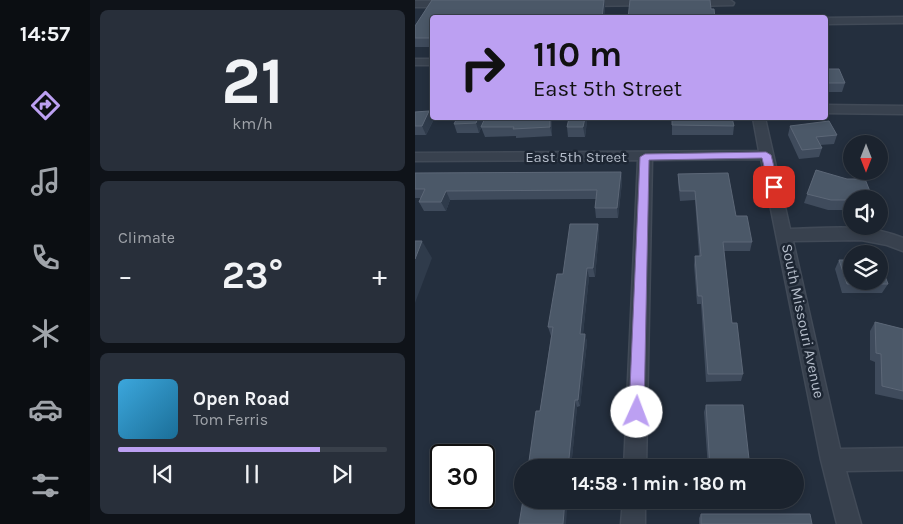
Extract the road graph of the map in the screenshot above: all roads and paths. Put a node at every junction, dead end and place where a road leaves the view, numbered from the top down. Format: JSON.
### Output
{"nodes":[{"id":1,"x":573,"y":3,"type":"edge"},
{"id":2,"x":661,"y":3,"type":"edge"},
{"id":3,"x":681,"y":3,"type":"edge"},
{"id":4,"x":415,"y":4,"type":"edge"},
{"id":5,"x":464,"y":4,"type":"edge"},
{"id":6,"x":731,"y":4,"type":"edge"},
{"id":7,"x":828,"y":20,"type":"edge"},
{"id":8,"x":903,"y":20,"type":"edge"},
{"id":9,"x":415,"y":62,"type":"edge"},
{"id":10,"x":430,"y":62,"type":"edge"},
{"id":11,"x":828,"y":109,"type":"edge"},
{"id":12,"x":903,"y":110,"type":"edge"},
{"id":13,"x":759,"y":120,"type":"edge"},
{"id":14,"x":766,"y":155,"type":"junction"},
{"id":15,"x":415,"y":157,"type":"edge"},
{"id":16,"x":645,"y":157,"type":"junction"},
{"id":17,"x":785,"y":234,"type":"junction"},
{"id":18,"x":903,"y":245,"type":"edge"},
{"id":19,"x":635,"y":459,"type":"edge"},
{"id":20,"x":903,"y":459,"type":"edge"},
{"id":21,"x":833,"y":460,"type":"junction"},
{"id":22,"x":634,"y":509,"type":"edge"},
{"id":23,"x":633,"y":524,"type":"edge"},
{"id":24,"x":849,"y":524,"type":"edge"}],
"edges":[{"from":1,"to":2,"type":"street"},
{"from":3,"to":6,"type":"street"},
{"from":4,"to":5,"type":"street"},
{"from":7,"to":8,"type":"street"},
{"from":9,"to":10,"type":"street"},
{"from":11,"to":12,"type":"street"},
{"from":13,"to":14,"type":"street","name":"South Missouri Avenue"},
{"from":14,"to":16,"type":"street","name":"East 5th Street"},
{"from":14,"to":17,"type":"street","name":"South Missouri Avenue"},
{"from":15,"to":16,"type":"street","name":"East 5th Street"},
{"from":16,"to":19,"type":"street"},
{"from":17,"to":18,"type":"street"},
{"from":17,"to":21,"type":"street","name":"South Missouri Avenue"},
{"from":20,"to":21,"type":"street"},
{"from":21,"to":24,"type":"street","name":"South Missouri Avenue"},
{"from":22,"to":23,"type":"street"}]}
